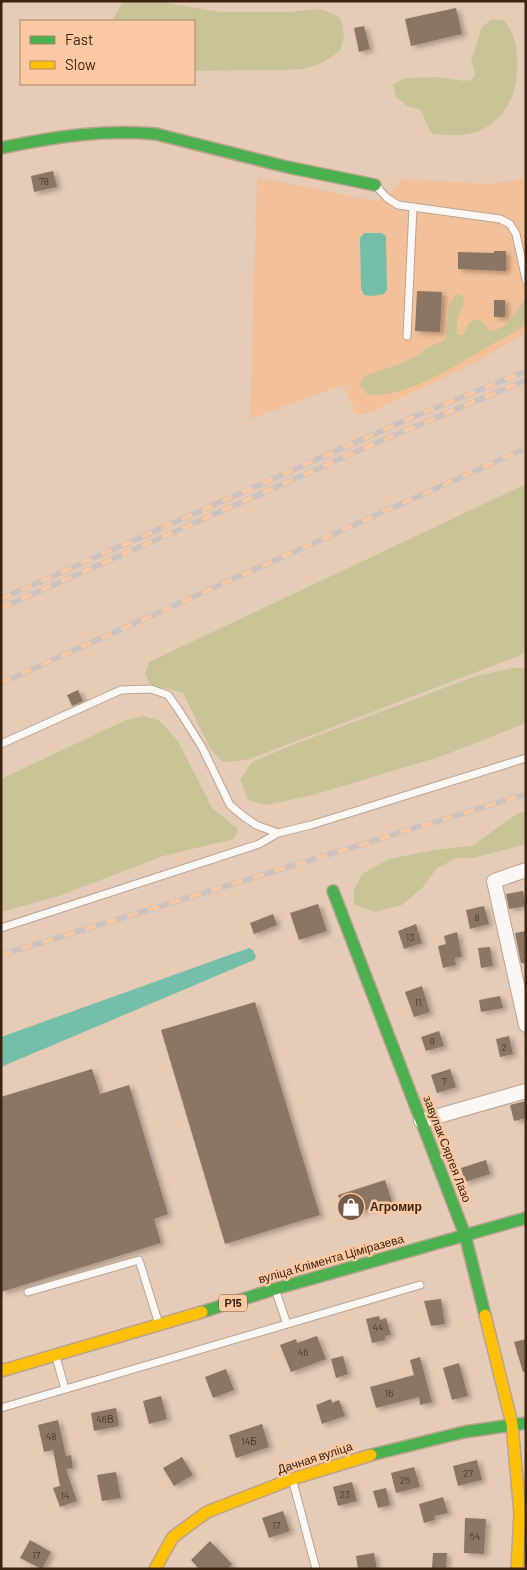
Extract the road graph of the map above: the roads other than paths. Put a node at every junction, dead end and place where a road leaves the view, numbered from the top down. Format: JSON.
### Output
{"nodes":[{"id":1,"x":1,"y":148,"type":"edge"},
{"id":2,"x":375,"y":184,"type":"joint"},
{"id":3,"x":413,"y":207,"type":"junction"},
{"id":4,"x":526,"y":280,"type":"edge"},
{"id":5,"x":407,"y":336,"type":"dead end"},
{"id":6,"x":1,"y":744,"type":"edge"},
{"id":7,"x":526,"y":758,"type":"edge"},
{"id":8,"x":278,"y":832,"type":"junction"},
{"id":9,"x":526,"y":870,"type":"edge"},
{"id":10,"x":333,"y":891,"type":"dead end"},
{"id":11,"x":1,"y":928,"type":"edge"},
{"id":12,"x":526,"y":1025,"type":"edge"},
{"id":13,"x":526,"y":1091,"type":"edge"},
{"id":14,"x":421,"y":1121,"type":"junction"},
{"id":15,"x":526,"y":1218,"type":"edge"},
{"id":16,"x":465,"y":1235,"type":"junction"},
{"id":17,"x":420,"y":1284,"type":"dead end"},
{"id":18,"x":275,"y":1289,"type":"junction"},
{"id":19,"x":28,"y":1292,"type":"dead end"},
{"id":20,"x":159,"y":1324,"type":"junction"},
{"id":21,"x":287,"y":1324,"type":"junction"},
{"id":22,"x":55,"y":1354,"type":"junction"},
{"id":23,"x":1,"y":1371,"type":"edge"},
{"id":24,"x":65,"y":1389,"type":"junction"},
{"id":25,"x":1,"y":1408,"type":"edge"},
{"id":26,"x":526,"y":1423,"type":"edge"},
{"id":27,"x":512,"y":1424,"type":"junction"},
{"id":28,"x":292,"y":1479,"type":"junction"},
{"id":29,"x":155,"y":1569,"type":"edge"},
{"id":30,"x":316,"y":1569,"type":"edge"},
{"id":31,"x":517,"y":1569,"type":"edge"}],
"edges":[{"from":1,"to":2,"type":"street"},
{"from":2,"to":3,"type":"lane"},
{"from":3,"to":4,"type":"lane"},
{"from":3,"to":5,"type":"lane"},
{"from":6,"to":8,"type":"lane"},
{"from":7,"to":8,"type":"lane"},
{"from":8,"to":11,"type":"lane"},
{"from":9,"to":12,"type":"street"},
{"from":10,"to":14,"type":"street","name":"завулак Сяргея Лазо"},
{"from":13,"to":14,"type":"street"},
{"from":14,"to":16,"type":"street","name":"завулак Сяргея Лазо"},
{"from":15,"to":16,"type":"street","name":"вуліца Клімента Ціміразева","number":"Р15"},
{"from":16,"to":18,"type":"street","name":"вуліца Клімента Ціміразева","number":"Р15"},
{"from":16,"to":27,"type":"street","name":"завулак Сяргея Лазо"},
{"from":17,"to":21,"type":"lane"},
{"from":18,"to":20,"type":"street","name":"вуліца Клімента Ціміразева","number":"Р15"},
{"from":18,"to":21,"type":"lane"},
{"from":19,"to":20,"type":"lane"},
{"from":20,"to":22,"type":"street","name":"вуліца Клімента Ціміразева","number":"Р15"},
{"from":21,"to":24,"type":"lane"},
{"from":22,"to":23,"type":"street","name":"вуліца Клімента Ціміразева","number":"Р15"},
{"from":22,"to":24,"type":"lane"},
{"from":24,"to":25,"type":"lane"},
{"from":26,"to":27,"type":"street","name":"Дачная вуліца"},
{"from":27,"to":28,"type":"street","name":"Дачная вуліца"},
{"from":27,"to":31,"type":"street","name":"завулак Сяргея Лазо"},
{"from":28,"to":29,"type":"street","name":"Дачная вуліца"},
{"from":28,"to":30,"type":"lane"}]}
